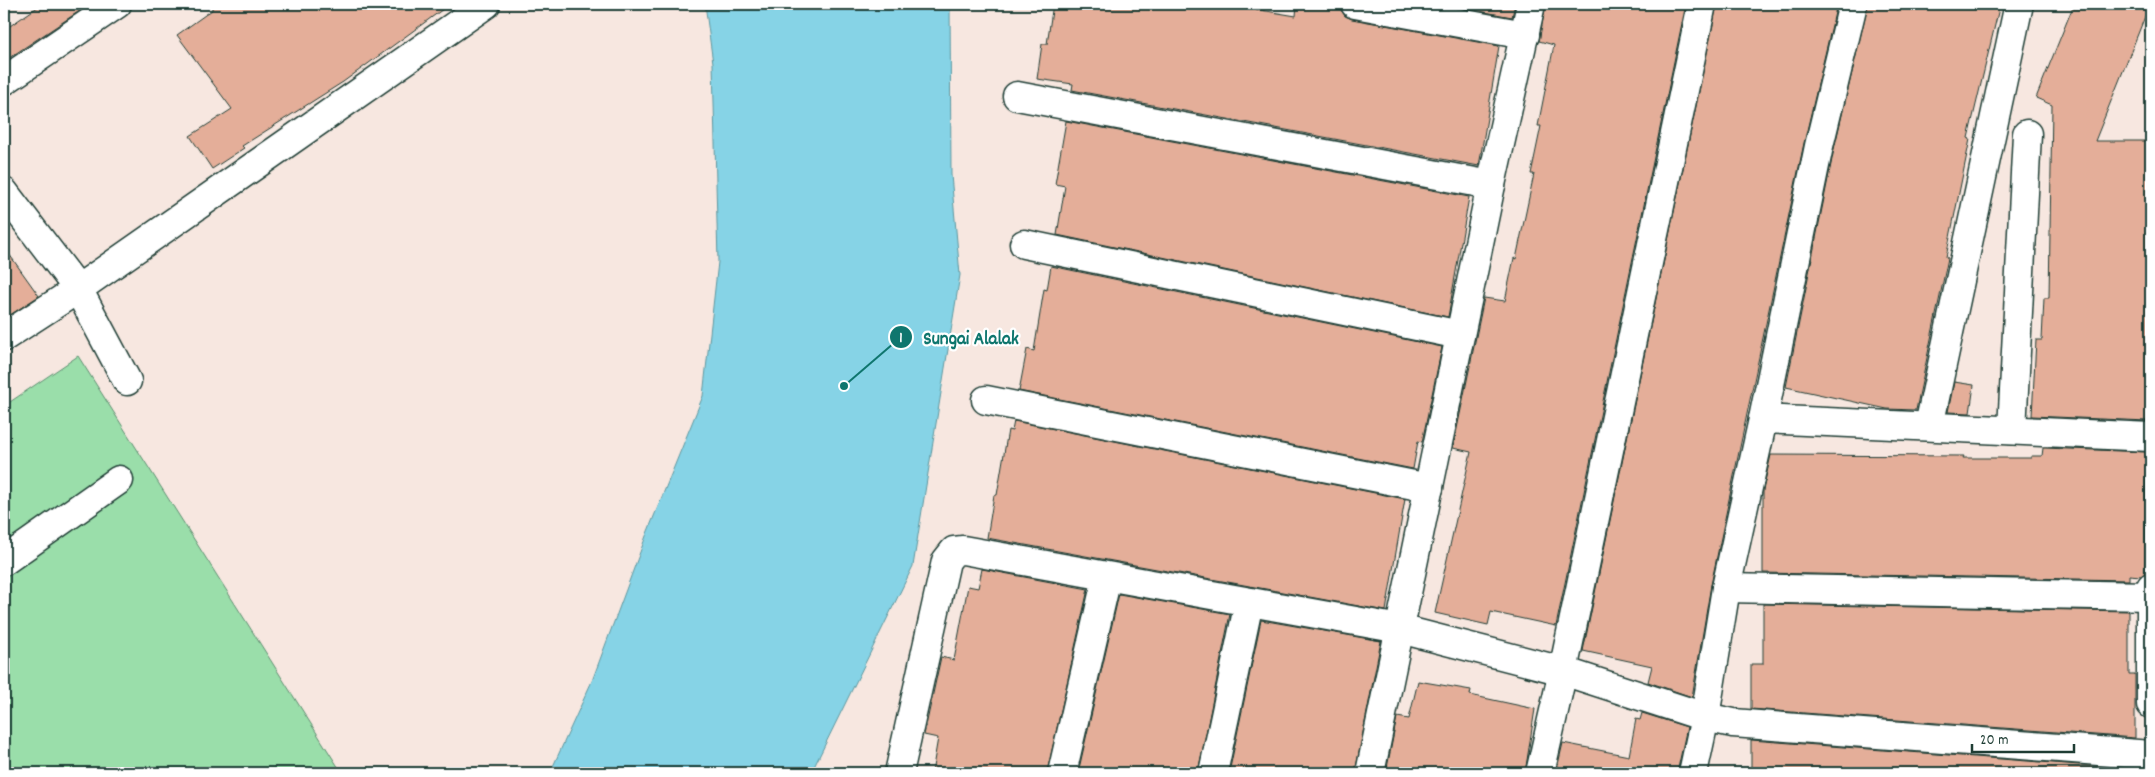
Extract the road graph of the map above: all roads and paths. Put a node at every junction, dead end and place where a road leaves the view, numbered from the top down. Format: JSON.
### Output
{"nodes":[{"id":1,"x":117,"y":4,"type":"edge"},
{"id":2,"x":486,"y":4,"type":"edge"},
{"id":3,"x":1355,"y":4,"type":"edge"},
{"id":4,"x":1531,"y":4,"type":"edge"},
{"id":5,"x":1702,"y":4,"type":"edge"},
{"id":6,"x":1853,"y":4,"type":"edge"},
{"id":7,"x":2019,"y":4,"type":"edge"},
{"id":8,"x":1524,"y":35,"type":"junction"},
{"id":9,"x":4,"y":81,"type":"edge"},
{"id":10,"x":1017,"y":96,"type":"dead end"},
{"id":11,"x":2027,"y":134,"type":"dead end"},
{"id":12,"x":1491,"y":185,"type":"junction"},
{"id":13,"x":4,"y":192,"type":"edge"},
{"id":14,"x":1024,"y":244,"type":"dead end"},
{"id":15,"x":78,"y":289,"type":"junction"},
{"id":16,"x":1460,"y":334,"type":"junction"},
{"id":17,"x":4,"y":337,"type":"edge"},
{"id":18,"x":128,"y":381,"type":"dead end"},
{"id":19,"x":986,"y":400,"type":"dead end"},
{"id":20,"x":1764,"y":419,"type":"junction"},
{"id":21,"x":1928,"y":426,"type":"junction"},
{"id":22,"x":2012,"y":430,"type":"junction"},
{"id":23,"x":2151,"y":437,"type":"edge"},
{"id":24,"x":120,"y":480,"type":"dead end"},
{"id":25,"x":1429,"y":488,"type":"junction"},
{"id":26,"x":4,"y":561,"type":"edge"},
{"id":27,"x":1107,"y":577,"type":"junction"},
{"id":28,"x":2151,"y":587,"type":"edge"},
{"id":29,"x":1726,"y":588,"type":"junction"},
{"id":30,"x":2151,"y":596,"type":"edge"},
{"id":31,"x":1249,"y":602,"type":"junction"},
{"id":32,"x":1400,"y":629,"type":"junction"},
{"id":33,"x":1564,"y":671,"type":"junction"},
{"id":34,"x":2151,"y":704,"type":"edge"},
{"id":35,"x":1705,"y":717,"type":"junction"},
{"id":36,"x":2151,"y":757,"type":"edge"},
{"id":37,"x":899,"y":773,"type":"edge"},
{"id":38,"x":1062,"y":773,"type":"edge"},
{"id":39,"x":1213,"y":773,"type":"edge"},
{"id":40,"x":1370,"y":773,"type":"edge"},
{"id":41,"x":1540,"y":773,"type":"edge"},
{"id":42,"x":1693,"y":773,"type":"edge"},
{"id":43,"x":2150,"y":773,"type":"edge"}],
"edges":[{"from":1,"to":9,"type":"street"},
{"from":2,"to":15,"type":"street"},
{"from":3,"to":8,"type":"street"},
{"from":4,"to":8,"type":"street"},
{"from":5,"to":33,"type":"street"},
{"from":6,"to":20,"type":"street"},
{"from":7,"to":21,"type":"street"},
{"from":8,"to":12,"type":"street"},
{"from":10,"to":12,"type":"street"},
{"from":11,"to":22,"type":"street"},
{"from":12,"to":16,"type":"street"},
{"from":13,"to":15,"type":"street"},
{"from":14,"to":16,"type":"street"},
{"from":15,"to":17,"type":"street"},
{"from":15,"to":18,"type":"street"},
{"from":16,"to":25,"type":"street"},
{"from":19,"to":25,"type":"street"},
{"from":20,"to":21,"type":"street"},
{"from":20,"to":29,"type":"street"},
{"from":21,"to":22,"type":"street"},
{"from":22,"to":23,"type":"street"},
{"from":24,"to":26,"type":"street"},
{"from":25,"to":32,"type":"street"},
{"from":27,"to":31,"type":"street"},
{"from":27,"to":37,"type":"street"},
{"from":27,"to":38,"type":"street"},
{"from":28,"to":30,"type":"street"},
{"from":29,"to":30,"type":"street"},
{"from":29,"to":35,"type":"street"},
{"from":30,"to":34,"type":"street"},
{"from":31,"to":32,"type":"street"},
{"from":31,"to":39,"type":"street"},
{"from":32,"to":33,"type":"street"},
{"from":32,"to":40,"type":"street"},
{"from":33,"to":35,"type":"street"},
{"from":33,"to":41,"type":"street"},
{"from":35,"to":36,"type":"street"},
{"from":35,"to":42,"type":"street"},
{"from":36,"to":43,"type":"street"}]}
